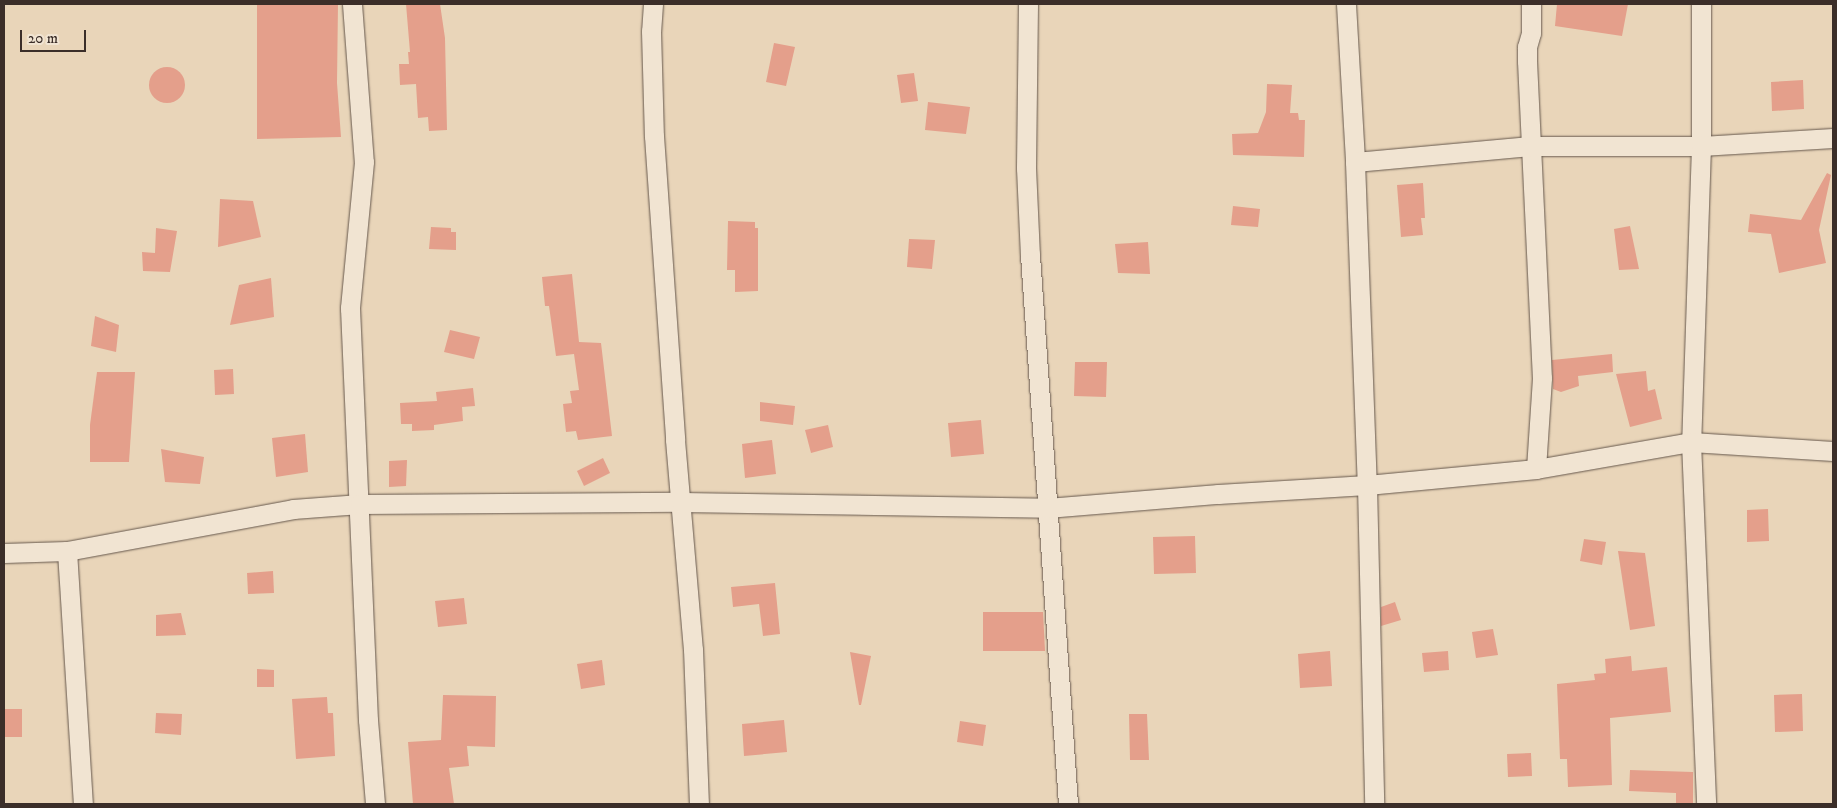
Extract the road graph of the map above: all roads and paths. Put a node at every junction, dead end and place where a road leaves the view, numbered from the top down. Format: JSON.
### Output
{"nodes":[{"id":1,"x":352,"y":4,"type":"edge"},
{"id":2,"x":653,"y":4,"type":"edge"},
{"id":3,"x":1028,"y":4,"type":"edge"},
{"id":4,"x":1346,"y":4,"type":"edge"},
{"id":5,"x":1531,"y":4,"type":"edge"},
{"id":6,"x":1700,"y":4,"type":"edge"},
{"id":7,"x":1833,"y":138,"type":"edge"},
{"id":8,"x":1530,"y":146,"type":"junction"},
{"id":9,"x":1700,"y":146,"type":"junction"},
{"id":10,"x":1355,"y":162,"type":"junction"},
{"id":11,"x":1691,"y":442,"type":"junction"},
{"id":12,"x":1833,"y":451,"type":"edge"},
{"id":13,"x":1536,"y":468,"type":"junction"},
{"id":14,"x":1366,"y":485,"type":"junction"},
{"id":15,"x":681,"y":502,"type":"junction"},
{"id":16,"x":360,"y":504,"type":"junction"},
{"id":17,"x":1047,"y":508,"type":"junction"},
{"id":18,"x":67,"y":551,"type":"junction"},
{"id":19,"x":4,"y":553,"type":"edge"},
{"id":20,"x":83,"y":804,"type":"edge"},
{"id":21,"x":376,"y":804,"type":"edge"},
{"id":22,"x":699,"y":804,"type":"edge"},
{"id":23,"x":1068,"y":804,"type":"edge"},
{"id":24,"x":1374,"y":804,"type":"edge"},
{"id":25,"x":1706,"y":804,"type":"edge"}],
"edges":[{"from":1,"to":16,"type":"street"},
{"from":2,"to":15,"type":"street"},
{"from":3,"to":17,"type":"street"},
{"from":4,"to":10,"type":"street"},
{"from":5,"to":8,"type":"street"},
{"from":6,"to":9,"type":"street"},
{"from":7,"to":9,"type":"street"},
{"from":8,"to":9,"type":"street"},
{"from":8,"to":10,"type":"street"},
{"from":8,"to":13,"type":"street"},
{"from":9,"to":11,"type":"street"},
{"from":10,"to":14,"type":"street"},
{"from":11,"to":12,"type":"street"},
{"from":11,"to":13,"type":"street"},
{"from":11,"to":25,"type":"street"},
{"from":13,"to":14,"type":"street"},
{"from":14,"to":17,"type":"street"},
{"from":14,"to":24,"type":"street"},
{"from":15,"to":16,"type":"street"},
{"from":15,"to":17,"type":"street"},
{"from":15,"to":22,"type":"street"},
{"from":16,"to":18,"type":"street"},
{"from":16,"to":21,"type":"street"},
{"from":17,"to":23,"type":"street"},
{"from":18,"to":19,"type":"street"},
{"from":18,"to":20,"type":"street"}]}
